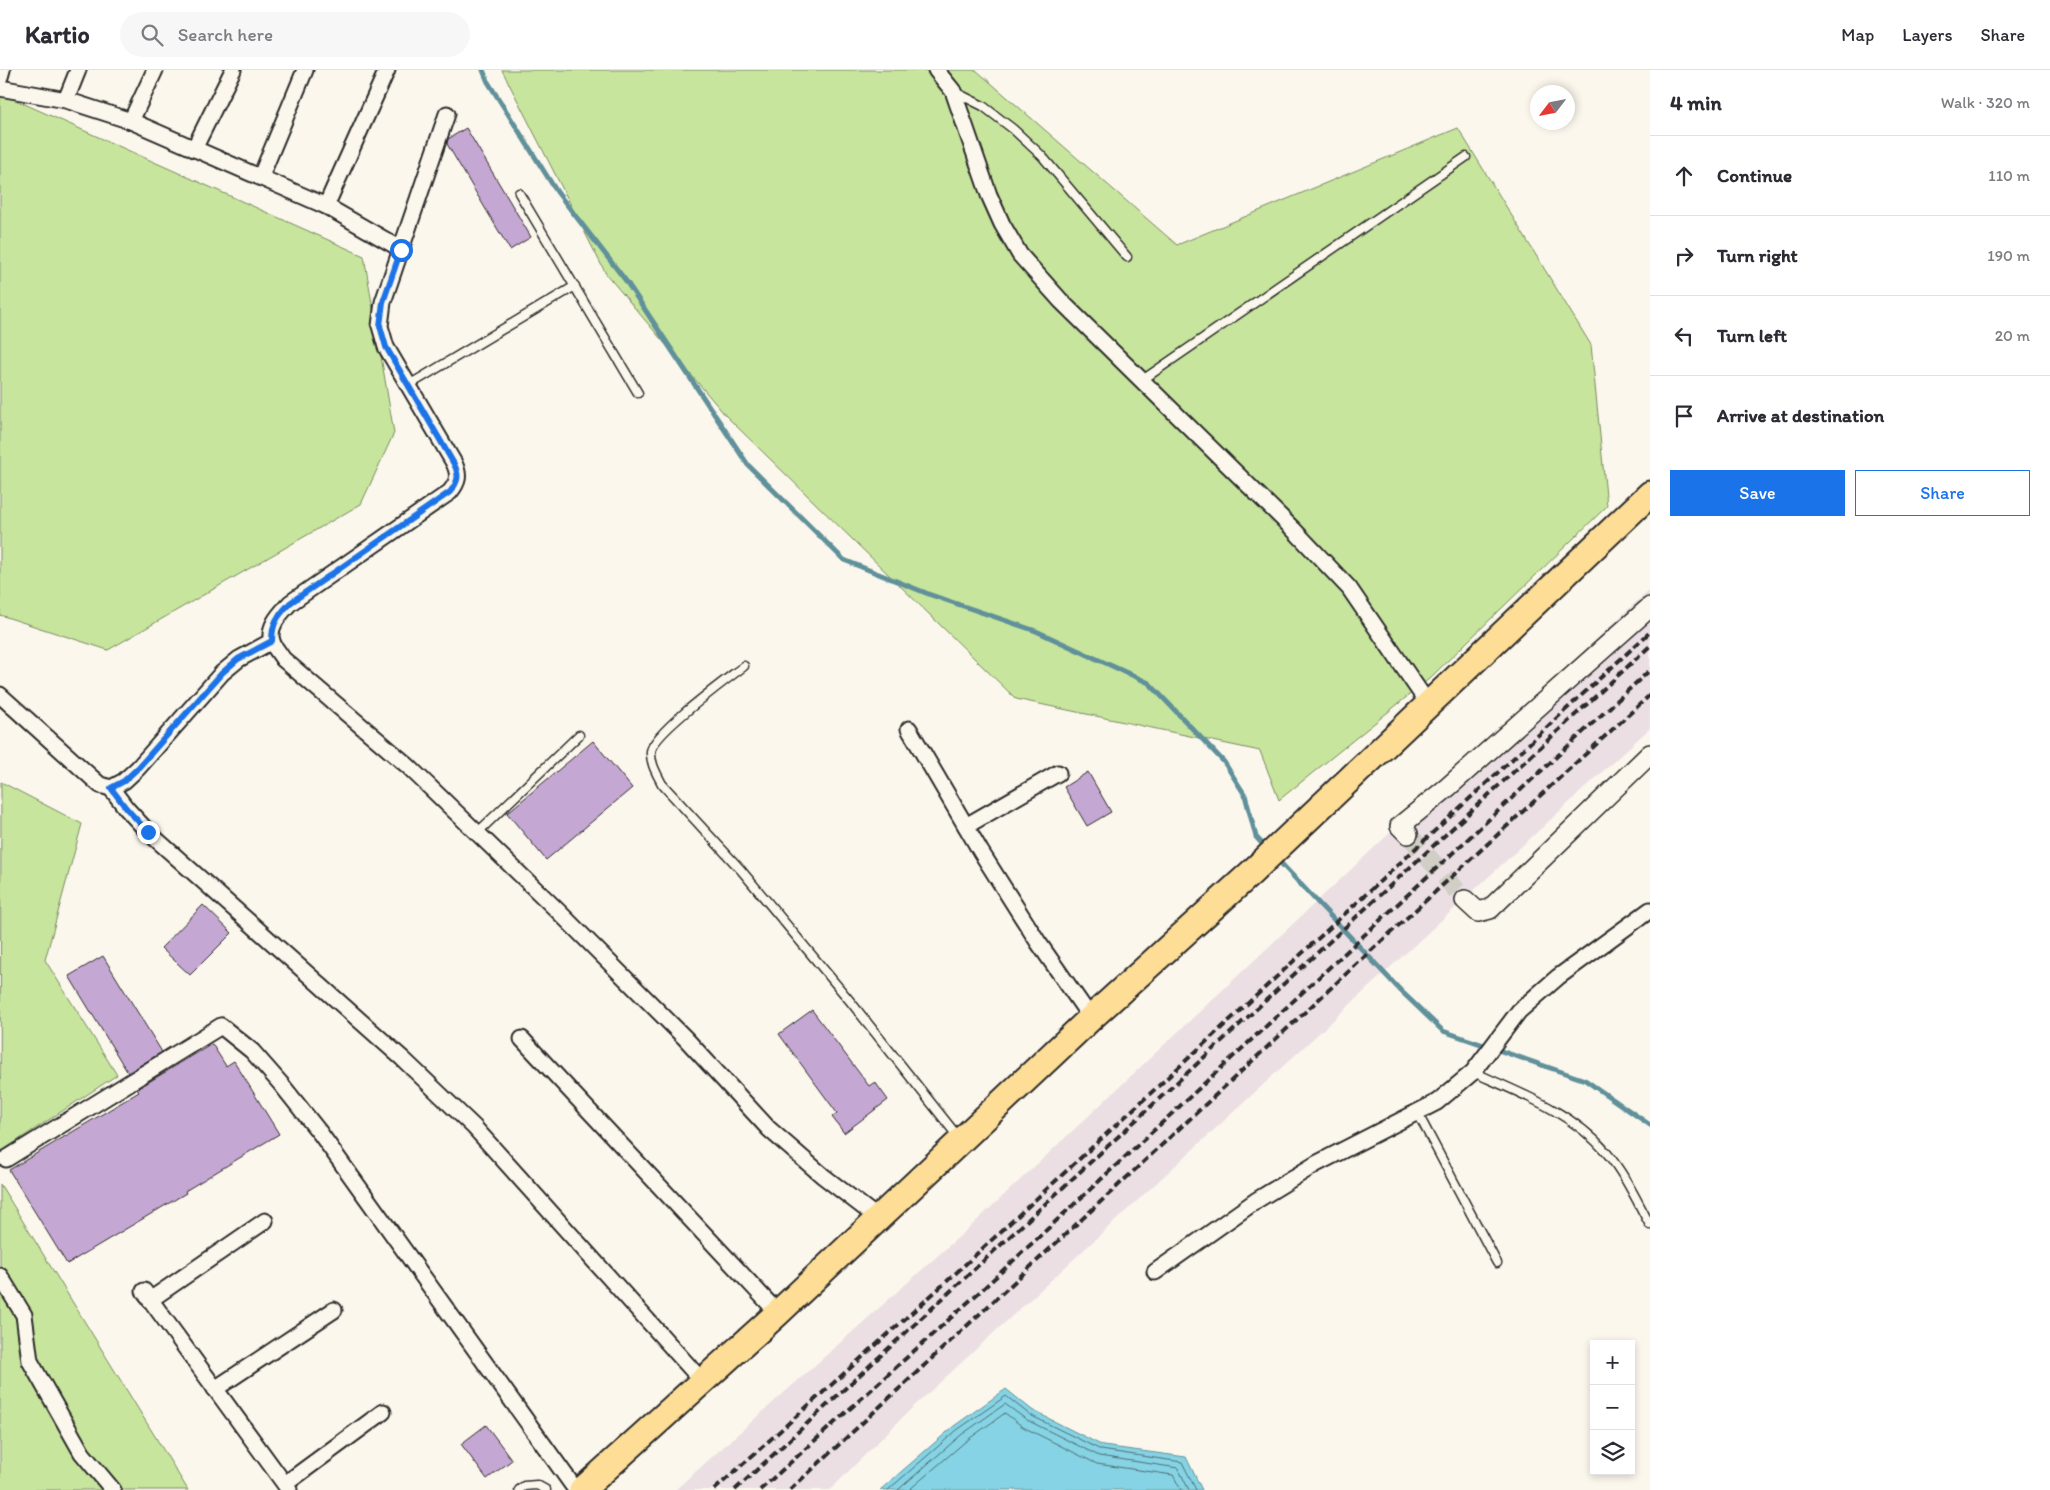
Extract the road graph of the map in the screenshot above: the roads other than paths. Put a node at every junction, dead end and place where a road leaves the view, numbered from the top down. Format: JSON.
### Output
{"nodes":[{"id":1,"x":2,"y":70,"type":"edge"},
{"id":2,"x":78,"y":70,"type":"edge"},
{"id":3,"x":155,"y":70,"type":"edge"},
{"id":4,"x":233,"y":70,"type":"edge"},
{"id":5,"x":305,"y":70,"type":"edge"},
{"id":6,"x":387,"y":70,"type":"edge"},
{"id":7,"x":936,"y":70,"type":"edge"},
{"id":8,"x":0,"y":77,"type":"edge"},
{"id":9,"x":0,"y":88,"type":"edge"},
{"id":10,"x":953,"y":91,"type":"junction"},
{"id":11,"x":66,"y":100,"type":"junction"},
{"id":12,"x":447,"y":114,"type":"dead end"},
{"id":13,"x":131,"y":121,"type":"junction"},
{"id":14,"x":194,"y":149,"type":"junction"},
{"id":15,"x":1466,"y":157,"type":"dead end"},
{"id":16,"x":260,"y":176,"type":"junction"},
{"id":17,"x":519,"y":193,"type":"dead end"},
{"id":18,"x":326,"y":206,"type":"junction"},
{"id":19,"x":401,"y":250,"type":"junction"},
{"id":20,"x":1127,"y":257,"type":"dead end"},
{"id":21,"x":575,"y":286,"type":"junction"},
{"id":22,"x":1141,"y":382,"type":"junction"},
{"id":23,"x":409,"y":385,"type":"junction"},
{"id":24,"x":638,"y":393,"type":"dead end"},
{"id":25,"x":1650,"y":494,"type":"edge"},
{"id":26,"x":1650,"y":606,"type":"edge"},
{"id":27,"x":272,"y":641,"type":"junction"},
{"id":28,"x":744,"y":666,"type":"dead end"},
{"id":29,"x":0,"y":695,"type":"edge"},
{"id":30,"x":1429,"y":705,"type":"junction"},
{"id":31,"x":909,"y":729,"type":"dead end"},
{"id":32,"x":579,"y":735,"type":"dead end"},
{"id":33,"x":1650,"y":754,"type":"edge"},
{"id":34,"x":1058,"y":773,"type":"dead end"},
{"id":35,"x":111,"y":788,"type":"junction"},
{"id":36,"x":966,"y":826,"type":"junction"},
{"id":37,"x":477,"y":833,"type":"junction"},
{"id":38,"x":1408,"y":834,"type":"dead end"},
{"id":39,"x":1465,"y":900,"type":"tunnel mouth"},
{"id":40,"x":1650,"y":910,"type":"edge"},
{"id":41,"x":1091,"y":1018,"type":"junction"},
{"id":42,"x":522,"y":1039,"type":"dead end"},
{"id":43,"x":1473,"y":1072,"type":"junction"},
{"id":44,"x":1417,"y":1112,"type":"junction"},
{"id":45,"x":961,"y":1141,"type":"junction"},
{"id":46,"x":6,"y":1159,"type":"dead end"},
{"id":47,"x":879,"y":1219,"type":"junction"},
{"id":48,"x":265,"y":1221,"type":"dead end"},
{"id":49,"x":1650,"y":1225,"type":"edge"},
{"id":50,"x":1497,"y":1262,"type":"dead end"},
{"id":51,"x":1155,"y":1272,"type":"dead end"},
{"id":52,"x":0,"y":1276,"type":"edge"},
{"id":53,"x":334,"y":1310,"type":"dead end"},
{"id":54,"x":778,"y":1313,"type":"junction"},
{"id":55,"x":703,"y":1382,"type":"junction"},
{"id":56,"x":215,"y":1388,"type":"junction"},
{"id":57,"x":383,"y":1412,"type":"dead end"},
{"id":58,"x":287,"y":1487,"type":"edge"},
{"id":59,"x":113,"y":1490,"type":"edge"},
{"id":60,"x":519,"y":1490,"type":"edge"},
{"id":61,"x":546,"y":1490,"type":"edge"},
{"id":62,"x":576,"y":1490,"type":"edge"},
{"id":63,"x":582,"y":1490,"type":"edge"}],
"edges":[{"from":1,"to":8,"type":"street"},
{"from":2,"to":11,"type":"street"},
{"from":3,"to":13,"type":"street"},
{"from":4,"to":14,"type":"street"},
{"from":5,"to":16,"type":"street"},
{"from":6,"to":18,"type":"street"},
{"from":7,"to":10,"type":"street"},
{"from":9,"to":11,"type":"street"},
{"from":10,"to":20,"type":"lane"},
{"from":10,"to":22,"type":"street"},
{"from":11,"to":13,"type":"street"},
{"from":12,"to":19,"type":"street"},
{"from":13,"to":14,"type":"street"},
{"from":14,"to":16,"type":"street"},
{"from":15,"to":22,"type":"lane"},
{"from":16,"to":18,"type":"street"},
{"from":17,"to":21,"type":"lane"},
{"from":18,"to":19,"type":"street"},
{"from":19,"to":23,"type":"street"},
{"from":21,"to":23,"type":"lane"},
{"from":21,"to":24,"type":"lane"},
{"from":22,"to":30,"type":"street"},
{"from":23,"to":27,"type":"street"},
{"from":25,"to":30,"type":"highway"},
{"from":26,"to":38,"type":"street"},
{"from":27,"to":35,"type":"street"},
{"from":27,"to":37,"type":"street"},
{"from":28,"to":45,"type":"lane"},
{"from":29,"to":35,"type":"street"},
{"from":30,"to":41,"type":"highway"},
{"from":31,"to":36,"type":"street"},
{"from":32,"to":37,"type":"lane"},
{"from":33,"to":39,"type":"street"},
{"from":34,"to":36,"type":"street"},
{"from":35,"to":55,"type":"street"},
{"from":36,"to":41,"type":"street"},
{"from":37,"to":47,"type":"street"},
{"from":40,"to":43,"type":"street"},
{"from":41,"to":45,"type":"highway"},
{"from":42,"to":54,"type":"street"},
{"from":43,"to":44,"type":"street"},
{"from":43,"to":49,"type":"lane"},
{"from":44,"to":50,"type":"lane"},
{"from":44,"to":51,"type":"street"},
{"from":45,"to":47,"type":"highway"},
{"from":46,"to":62,"type":"street"},
{"from":47,"to":54,"type":"highway"},
{"from":48,"to":56,"type":"street"},
{"from":52,"to":59,"type":"street"},
{"from":53,"to":56,"type":"street"},
{"from":54,"to":55,"type":"highway"},
{"from":55,"to":63,"type":"highway"},
{"from":56,"to":58,"type":"street"},
{"from":57,"to":58,"type":"street"},
{"from":60,"to":61,"type":"lane"}]}
